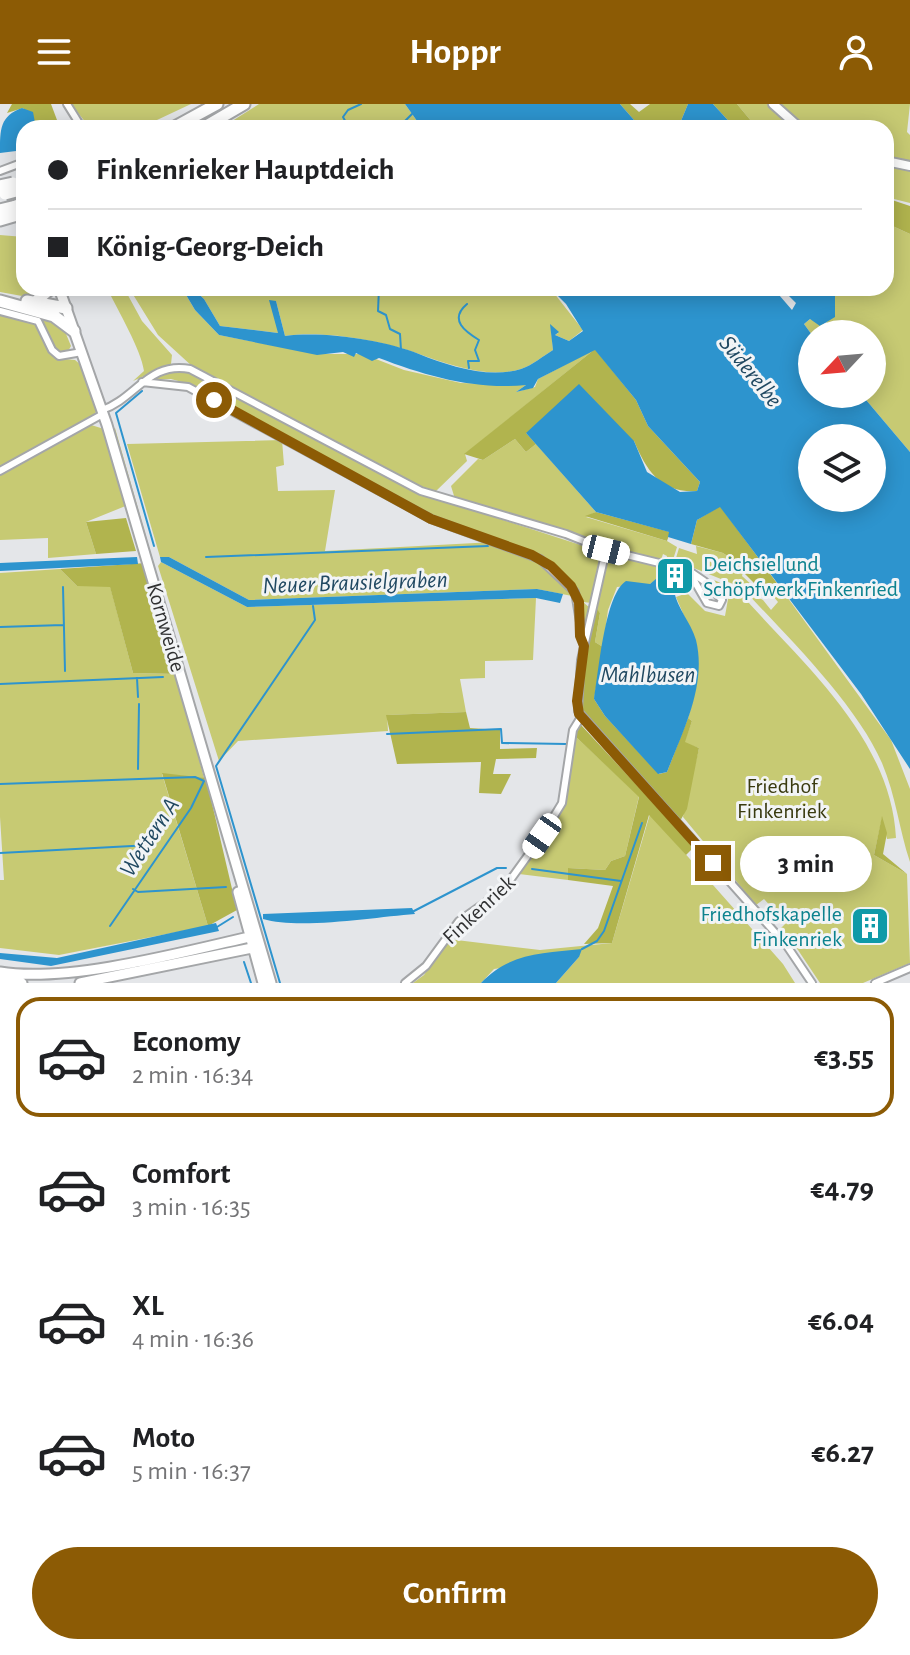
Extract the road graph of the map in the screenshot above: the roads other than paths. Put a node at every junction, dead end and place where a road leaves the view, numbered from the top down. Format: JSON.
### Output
{"nodes":[{"id":1,"x":217,"y":104,"type":"edge"},
{"id":2,"x":244,"y":104,"type":"edge"},
{"id":3,"x":773,"y":104,"type":"edge"},
{"id":4,"x":188,"y":120,"type":"edge"},
{"id":5,"x":217,"y":120,"type":"edge"},
{"id":6,"x":791,"y":120,"type":"edge"},
{"id":7,"x":1,"y":189,"type":"edge"},
{"id":8,"x":16,"y":203,"type":"edge"},
{"id":9,"x":42,"y":296,"type":"edge"},
{"id":10,"x":62,"y":296,"type":"edge"},
{"id":11,"x":0,"y":298,"type":"edge"},
{"id":12,"x":34,"y":303,"type":"junction"},
{"id":13,"x":66,"y":308,"type":"junction"},
{"id":14,"x":0,"y":311,"type":"edge"},
{"id":15,"x":54,"y":316,"type":"junction"},
{"id":16,"x":74,"y":331,"type":"junction"},
{"id":17,"x":82,"y":352,"type":"junction"},
{"id":18,"x":142,"y":382,"type":"junction"},
{"id":19,"x":103,"y":412,"type":"junction"},
{"id":20,"x":0,"y":471,"type":"edge"},
{"id":21,"x":606,"y":550,"type":"junction"},
{"id":22,"x":688,"y":570,"type":"junction"},
{"id":23,"x":584,"y":646,"type":"junction"},
{"id":24,"x":581,"y":717,"type":"junction"},
{"id":25,"x":228,"y":842,"type":"junction"},
{"id":26,"x":243,"y":909,"type":"junction"},
{"id":27,"x":229,"y":942,"type":"junction"},
{"id":28,"x":253,"y":942,"type":"junction"},
{"id":29,"x":910,"y":968,"type":"edge"},
{"id":30,"x":0,"y":972,"type":"edge"},
{"id":31,"x":0,"y":979,"type":"edge"},
{"id":32,"x":79,"y":980,"type":"edge"},
{"id":33,"x":22,"y":983,"type":"edge"},
{"id":34,"x":263,"y":983,"type":"edge"},
{"id":35,"x":271,"y":983,"type":"edge"},
{"id":36,"x":405,"y":983,"type":"edge"},
{"id":37,"x":812,"y":983,"type":"edge"},
{"id":38,"x":875,"y":983,"type":"edge"}],
"edges":[{"from":1,"to":4,"type":"highway"},
{"from":2,"to":5,"type":"highway"},
{"from":3,"to":6,"type":"street"},
{"from":7,"to":8,"type":"main road"},
{"from":9,"to":12,"type":"highway"},
{"from":10,"to":13,"type":"main road","name":"Kornweide"},
{"from":11,"to":12,"type":"highway"},
{"from":11,"to":15,"type":"highway"},
{"from":12,"to":13,"type":"highway"},
{"from":13,"to":15,"type":"highway"},
{"from":13,"to":16,"type":"main road","name":"Kornweide"},
{"from":14,"to":17,"type":"street"},
{"from":15,"to":16,"type":"highway"},
{"from":16,"to":17,"type":"main road","name":"Kornweide"},
{"from":17,"to":19,"type":"main road","name":"Kornweide"},
{"from":18,"to":19,"type":"street"},
{"from":18,"to":21,"type":"street"},
{"from":18,"to":23,"type":"street"},
{"from":19,"to":20,"type":"street"},
{"from":19,"to":25,"type":"main road","name":"Kornweide"},
{"from":21,"to":22,"type":"street"},
{"from":21,"to":23,"type":"street"},
{"from":22,"to":22,"type":"street"},
{"from":23,"to":24,"type":"street","name":"Finkenriek"},
{"from":24,"to":36,"type":"street","name":"Finkenriek"},
{"from":24,"to":37,"type":"street"},
{"from":25,"to":26,"type":"main road","name":"Kornweide"},
{"from":25,"to":28,"type":"main road","name":"Kornweide"},
{"from":26,"to":27,"type":"main road"},
{"from":26,"to":28,"type":"main road","name":"Kornweide"},
{"from":27,"to":28,"type":"main road"},
{"from":27,"to":32,"type":"main road"},
{"from":28,"to":32,"type":"main road"},
{"from":28,"to":34,"type":"main road","name":"Kornweide"},
{"from":28,"to":35,"type":"main road","name":"Kornweide"},
{"from":29,"to":38,"type":"street"},
{"from":30,"to":32,"type":"main road"},
{"from":31,"to":33,"type":"main road"}]}
